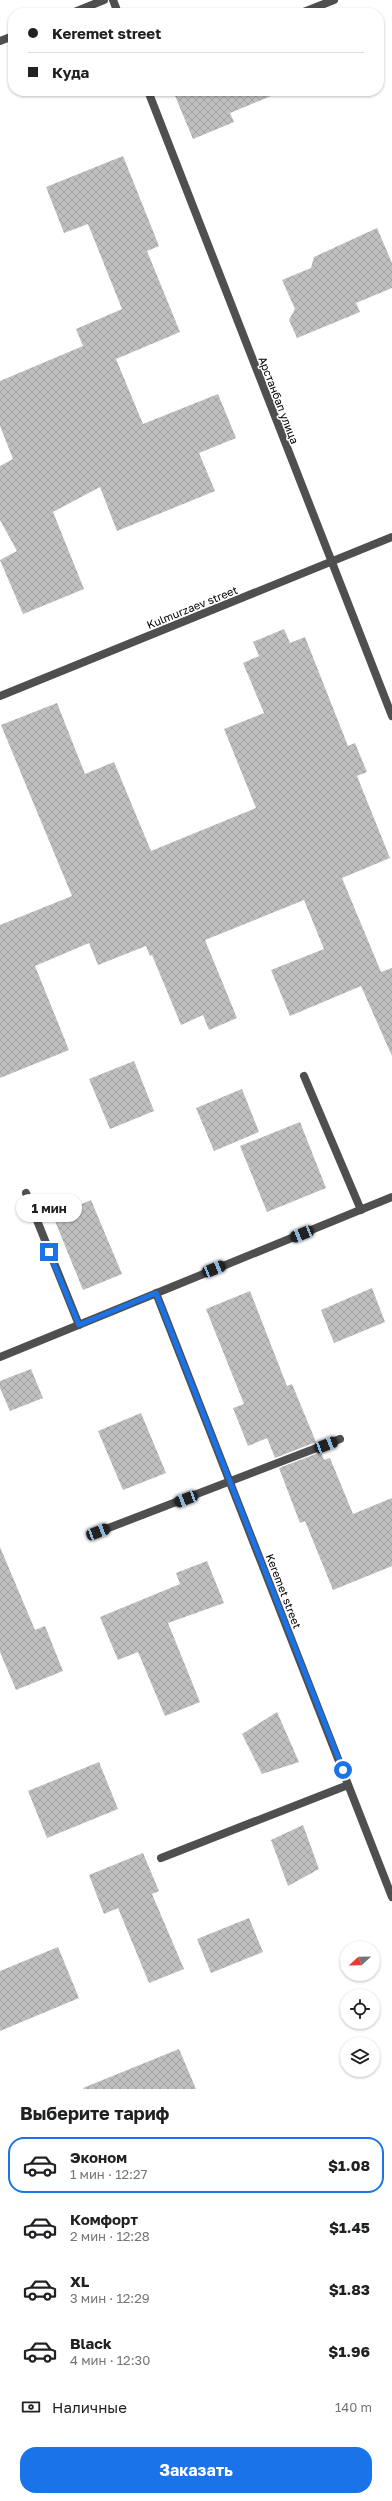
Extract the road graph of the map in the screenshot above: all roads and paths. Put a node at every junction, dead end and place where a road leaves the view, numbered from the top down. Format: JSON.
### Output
{"nodes":[{"id":1,"x":104,"y":0,"type":"edge"},
{"id":2,"x":334,"y":0,"type":"edge"},
{"id":3,"x":84,"y":8,"type":"edge"},
{"id":4,"x":314,"y":8,"type":"edge"},
{"id":5,"x":150,"y":96,"type":"edge"},
{"id":6,"x":392,"y":537,"type":"edge"},
{"id":7,"x":330,"y":563,"type":"junction"},
{"id":8,"x":0,"y":696,"type":"edge"},
{"id":9,"x":392,"y":716,"type":"edge"},
{"id":10,"x":304,"y":1076,"type":"dead end"},
{"id":11,"x":26,"y":1193,"type":"dead end"},
{"id":12,"x":392,"y":1197,"type":"edge"},
{"id":13,"x":360,"y":1210,"type":"junction"},
{"id":14,"x":156,"y":1293,"type":"junction"},
{"id":15,"x":79,"y":1325,"type":"junction"},
{"id":16,"x":0,"y":1357,"type":"edge"},
{"id":17,"x":340,"y":1439,"type":"dead end"},
{"id":18,"x":230,"y":1482,"type":"junction"},
{"id":19,"x":98,"y":1532,"type":"dead end"},
{"id":20,"x":348,"y":1785,"type":"junction"},
{"id":21,"x":161,"y":1858,"type":"dead end"},
{"id":22,"x":392,"y":1897,"type":"edge"}],
"edges":[{"from":1,"to":3,"type":"street"},
{"from":2,"to":4,"type":"street"},
{"from":5,"to":7,"type":"street","name":"Арстанбап улица"},
{"from":6,"to":7,"type":"street","name":"Kulmurzaev street"},
{"from":7,"to":8,"type":"street","name":"Kulmurzaev street"},
{"from":7,"to":9,"type":"street","name":"Арстанбап улица"},
{"from":10,"to":13,"type":"street"},
{"from":11,"to":15,"type":"street"},
{"from":12,"to":13,"type":"street"},
{"from":13,"to":14,"type":"street"},
{"from":14,"to":15,"type":"street"},
{"from":14,"to":18,"type":"street","name":"Keremet street"},
{"from":15,"to":16,"type":"street"},
{"from":17,"to":18,"type":"street"},
{"from":18,"to":19,"type":"street"},
{"from":18,"to":20,"type":"street","name":"Keremet street"},
{"from":20,"to":21,"type":"street"},
{"from":20,"to":22,"type":"street","name":"Keremet street"}]}
